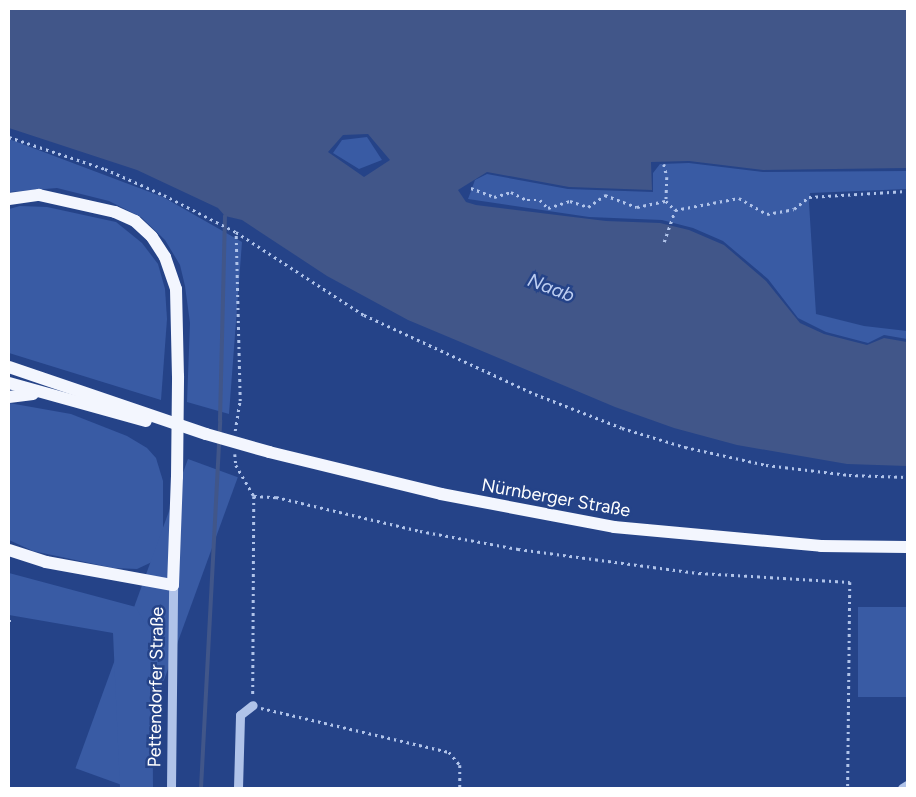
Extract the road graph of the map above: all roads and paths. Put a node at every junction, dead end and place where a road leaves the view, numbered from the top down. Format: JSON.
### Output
{"nodes":[{"id":1,"x":9,"y":137,"type":"edge"},
{"id":2,"x":664,"y":164,"type":"dead end"},
{"id":3,"x":471,"y":188,"type":"dead end"},
{"id":4,"x":907,"y":191,"type":"edge"},
{"id":5,"x":9,"y":199,"type":"edge"},
{"id":6,"x":666,"y":201,"type":"junction"},
{"id":7,"x":675,"y":210,"type":"junction"},
{"id":8,"x":236,"y":232,"type":"junction"},
{"id":9,"x":664,"y":242,"type":"dead end"},
{"id":10,"x":9,"y":360,"type":"edge"},
{"id":11,"x":9,"y":367,"type":"edge"},
{"id":12,"x":9,"y":383,"type":"edge"},
{"id":13,"x":68,"y":386,"type":"junction"},
{"id":14,"x":47,"y":395,"type":"junction"},
{"id":15,"x":9,"y":397,"type":"edge"},
{"id":16,"x":206,"y":434,"type":"junction"},
{"id":17,"x":235,"y":438,"type":"dead end"},
{"id":18,"x":235,"y":447,"type":"dead end"},
{"id":19,"x":907,"y":477,"type":"edge"},
{"id":20,"x":254,"y":496,"type":"junction"},
{"id":21,"x":907,"y":548,"type":"edge"},
{"id":22,"x":9,"y":550,"type":"edge"},
{"id":23,"x":173,"y":585,"type":"junction"},
{"id":24,"x":253,"y":705,"type":"junction"},
{"id":25,"x":907,"y":785,"type":"edge"},
{"id":26,"x":171,"y":788,"type":"edge"},
{"id":27,"x":238,"y":788,"type":"edge"},
{"id":28,"x":460,"y":788,"type":"edge"},
{"id":29,"x":848,"y":788,"type":"edge"},
{"id":30,"x":902,"y":788,"type":"edge"}],
"edges":[{"from":1,"to":8,"type":"path"},
{"from":2,"to":6,"type":"path"},
{"from":3,"to":6,"type":"path"},
{"from":4,"to":7,"type":"path"},
{"from":5,"to":23,"type":"main road","bridge":true},
{"from":6,"to":7,"type":"path"},
{"from":7,"to":9,"type":"path"},
{"from":8,"to":17,"type":"path"},
{"from":8,"to":19,"type":"path"},
{"from":10,"to":13,"type":"main road"},
{"from":11,"to":13,"type":"main road"},
{"from":12,"to":14,"type":"main road"},
{"from":13,"to":16,"type":"main road"},
{"from":14,"to":15,"type":"main road"},
{"from":14,"to":16,"type":"main road"},
{"from":16,"to":21,"type":"main road","name":"Nürnberger Straße","bridge":true},
{"from":18,"to":20,"type":"path"},
{"from":20,"to":24,"type":"path"},
{"from":20,"to":29,"type":"path"},
{"from":22,"to":23,"type":"main road"},
{"from":23,"to":26,"type":"street","name":"Pettendorfer Straße"},
{"from":24,"to":27,"type":"street"},
{"from":24,"to":28,"type":"path"},
{"from":25,"to":30,"type":"street"}]}
